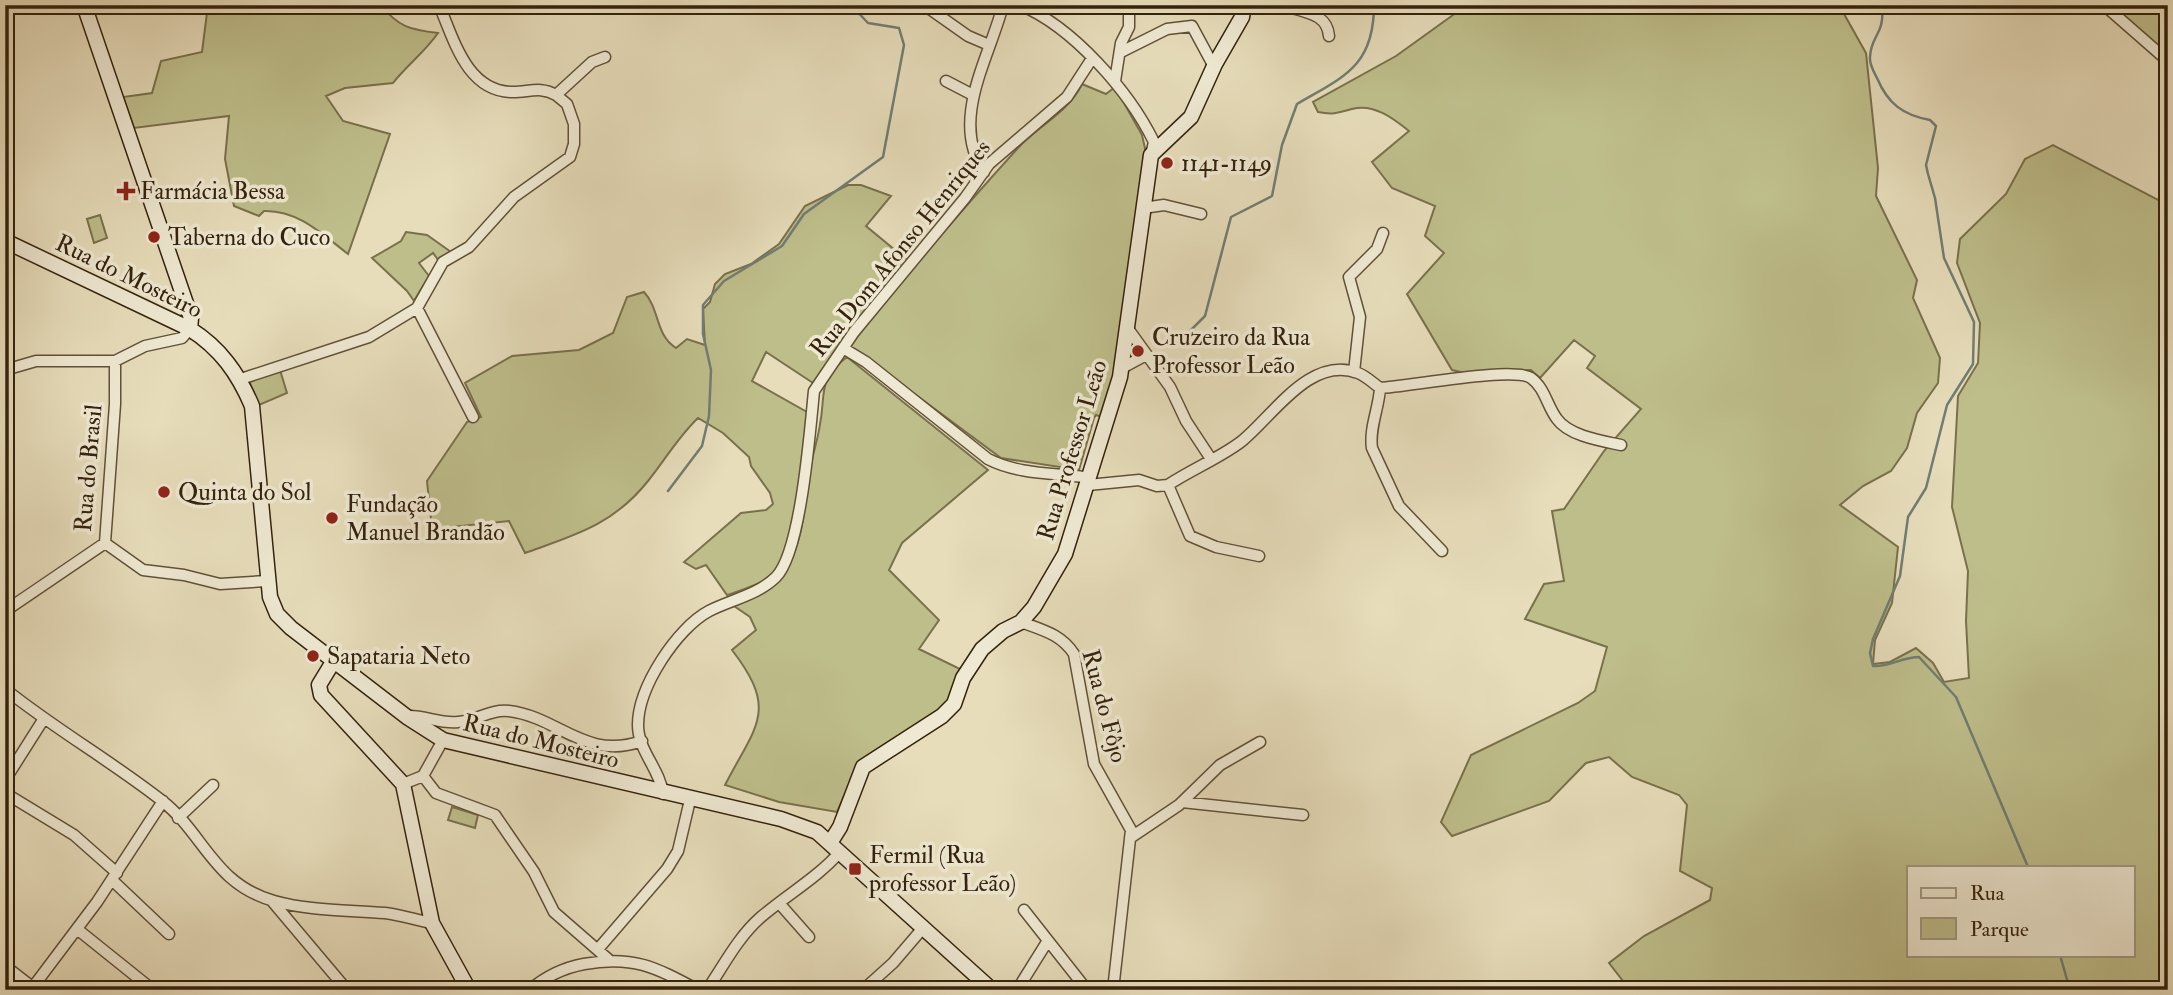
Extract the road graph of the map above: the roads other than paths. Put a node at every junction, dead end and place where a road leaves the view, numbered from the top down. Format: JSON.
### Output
{"nodes":[{"id":1,"x":84,"y":5,"type":"edge"},
{"id":2,"x":439,"y":5,"type":"edge"},
{"id":3,"x":924,"y":5,"type":"edge"},
{"id":4,"x":1003,"y":5,"type":"edge"},
{"id":5,"x":1020,"y":5,"type":"edge"},
{"id":6,"x":1129,"y":5,"type":"edge"},
{"id":7,"x":1244,"y":5,"type":"edge"},
{"id":8,"x":1284,"y":5,"type":"edge"},
{"id":9,"x":2104,"y":5,"type":"edge"},
{"id":10,"x":1329,"y":36,"type":"dead end"},
{"id":11,"x":989,"y":45,"type":"junction"},
{"id":12,"x":1121,"y":52,"type":"junction"},
{"id":13,"x":605,"y":57,"type":"dead end"},
{"id":14,"x":1091,"y":60,"type":"junction"},
{"id":15,"x":2168,"y":61,"type":"edge"},
{"id":16,"x":1210,"y":76,"type":"junction"},
{"id":17,"x":1115,"y":80,"type":"junction"},
{"id":18,"x":946,"y":82,"type":"dead end"},
{"id":19,"x":556,"y":95,"type":"junction"},
{"id":20,"x":973,"y":95,"type":"junction"},
{"id":21,"x":1151,"y":155,"type":"junction"},
{"id":22,"x":984,"y":172,"type":"junction"},
{"id":23,"x":1143,"y":208,"type":"junction"},
{"id":24,"x":1201,"y":214,"type":"dead end"},
{"id":25,"x":1383,"y":233,"type":"dead end"},
{"id":26,"x":5,"y":241,"type":"edge"},
{"id":27,"x":417,"y":309,"type":"junction"},
{"id":28,"x":190,"y":329,"type":"junction"},
{"id":29,"x":1129,"y":330,"type":"junction"},
{"id":30,"x":843,"y":348,"type":"junction"},
{"id":31,"x":1146,"y":355,"type":"junction"},
{"id":32,"x":115,"y":361,"type":"junction"},
{"id":33,"x":1122,"y":368,"type":"junction"},
{"id":34,"x":5,"y":370,"type":"edge"},
{"id":35,"x":1354,"y":372,"type":"junction"},
{"id":36,"x":241,"y":379,"type":"junction"},
{"id":37,"x":1380,"y":388,"type":"junction"},
{"id":38,"x":473,"y":416,"type":"dead end"},
{"id":39,"x":1621,"y":445,"type":"dead end"},
{"id":40,"x":1211,"y":459,"type":"junction"},
{"id":41,"x":1088,"y":485,"type":"junction"},
{"id":42,"x":1168,"y":485,"type":"junction"},
{"id":43,"x":105,"y":543,"type":"junction"},
{"id":44,"x":1442,"y":551,"type":"dead end"},
{"id":45,"x":1259,"y":556,"type":"dead end"},
{"id":46,"x":267,"y":581,"type":"junction"},
{"id":47,"x":6,"y":612,"type":"edge"},
{"id":48,"x":1021,"y":622,"type":"junction"},
{"id":49,"x":333,"y":662,"type":"junction"},
{"id":50,"x":5,"y":689,"type":"edge"},
{"id":51,"x":407,"y":717,"type":"junction"},
{"id":52,"x":43,"y":720,"type":"junction"},
{"id":53,"x":443,"y":740,"type":"junction"},
{"id":54,"x":642,"y":741,"type":"junction"},
{"id":55,"x":1261,"y":743,"type":"dead end"},
{"id":56,"x":423,"y":776,"type":"junction"},
{"id":57,"x":5,"y":780,"type":"edge"},
{"id":58,"x":403,"y":784,"type":"junction"},
{"id":59,"x":213,"y":785,"type":"dead end"},
{"id":60,"x":5,"y":793,"type":"edge"},
{"id":61,"x":663,"y":793,"type":"junction"},
{"id":62,"x":690,"y":800,"type":"junction"},
{"id":63,"x":163,"y":801,"type":"junction"},
{"id":64,"x":1182,"y":802,"type":"junction"},
{"id":65,"x":1303,"y":815,"type":"dead end"},
{"id":66,"x":178,"y":818,"type":"junction"},
{"id":67,"x":1130,"y":838,"type":"junction"},
{"id":68,"x":835,"y":847,"type":"junction"},
{"id":69,"x":114,"y":877,"type":"junction"},
{"id":70,"x":272,"y":901,"type":"junction"},
{"id":71,"x":779,"y":902,"type":"junction"},
{"id":72,"x":1024,"y":910,"type":"dead end"},
{"id":73,"x":432,"y":923,"type":"junction"},
{"id":74,"x":923,"y":928,"type":"junction"},
{"id":75,"x":77,"y":929,"type":"junction"},
{"id":76,"x":169,"y":934,"type":"dead end"},
{"id":77,"x":810,"y":937,"type":"dead end"},
{"id":78,"x":1047,"y":942,"type":"junction"},
{"id":79,"x":599,"y":948,"type":"junction"},
{"id":80,"x":608,"y":959,"type":"junction"},
{"id":81,"x":5,"y":966,"type":"edge"},
{"id":82,"x":34,"y":988,"type":"edge"},
{"id":83,"x":153,"y":990,"type":"edge"},
{"id":84,"x":347,"y":990,"type":"edge"},
{"id":85,"x":469,"y":990,"type":"edge"},
{"id":86,"x":530,"y":990,"type":"edge"},
{"id":87,"x":698,"y":990,"type":"edge"},
{"id":88,"x":707,"y":990,"type":"edge"},
{"id":89,"x":863,"y":990,"type":"edge"},
{"id":90,"x":992,"y":990,"type":"edge"},
{"id":91,"x":1017,"y":990,"type":"edge"},
{"id":92,"x":1087,"y":990,"type":"edge"},
{"id":93,"x":1113,"y":990,"type":"edge"}],
"edges":[{"from":1,"to":28,"type":"main road"},
{"from":2,"to":19,"type":"street"},
{"from":3,"to":11,"type":"street"},
{"from":4,"to":11,"type":"street"},
{"from":5,"to":14,"type":"street"},
{"from":6,"to":12,"type":"street"},
{"from":7,"to":16,"type":"main road"},
{"from":8,"to":10,"type":"street"},
{"from":9,"to":15,"type":"street"},
{"from":11,"to":20,"type":"street"},
{"from":12,"to":16,"type":"street"},
{"from":12,"to":17,"type":"street"},
{"from":13,"to":19,"type":"street"},
{"from":14,"to":17,"type":"street"},
{"from":14,"to":22,"type":"street","name":"Rua Dom Afonso Henriques"},
{"from":16,"to":21,"type":"main road"},
{"from":17,"to":21,"type":"street"},
{"from":18,"to":20,"type":"street"},
{"from":19,"to":27,"type":"street"},
{"from":20,"to":22,"type":"street"},
{"from":21,"to":23,"type":"main road","name":"Rua Professor Leão"},
{"from":22,"to":30,"type":"street","name":"Rua Dom Afonso Henriques"},
{"from":23,"to":24,"type":"street"},
{"from":23,"to":29,"type":"main road","name":"Rua Professor Leão"},
{"from":25,"to":35,"type":"street"},
{"from":26,"to":28,"type":"main road","name":"Rua do Mosteiro"},
{"from":27,"to":36,"type":"street"},
{"from":27,"to":38,"type":"street"},
{"from":28,"to":32,"type":"street"},
{"from":28,"to":36,"type":"main road","name":"Rua do Mosteiro"},
{"from":29,"to":31,"type":"street"},
{"from":29,"to":33,"type":"main road","name":"Rua Professor Leão"},
{"from":30,"to":41,"type":"street"},
{"from":30,"to":54,"type":"street","name":"Rua Dom Afonso Henriques"},
{"from":31,"to":33,"type":"street"},
{"from":31,"to":40,"type":"street"},
{"from":32,"to":34,"type":"street"},
{"from":32,"to":43,"type":"street","name":"Rua do Brasil"},
{"from":33,"to":41,"type":"main road","name":"Rua Professor Leão"},
{"from":35,"to":37,"type":"street"},
{"from":35,"to":40,"type":"street"},
{"from":36,"to":46,"type":"main road","name":"Rua do Mosteiro"},
{"from":37,"to":39,"type":"street"},
{"from":37,"to":44,"type":"street"},
{"from":40,"to":42,"type":"street"},
{"from":41,"to":42,"type":"street"},
{"from":41,"to":48,"type":"main road","name":"Rua Professor Leão"},
{"from":42,"to":45,"type":"street"},
{"from":43,"to":46,"type":"street"},
{"from":43,"to":47,"type":"street","name":"Rua do Brasil"},
{"from":46,"to":49,"type":"main road","name":"Rua do Mosteiro"},
{"from":48,"to":67,"type":"street","name":"Rua do Fôjo"},
{"from":48,"to":68,"type":"main road","name":"Rua Professor Leão"},
{"from":49,"to":51,"type":"main road","name":"Rua do Mosteiro"},
{"from":49,"to":58,"type":"main road"},
{"from":50,"to":52,"type":"street"},
{"from":51,"to":53,"type":"main road","name":"Rua do Mosteiro"},
{"from":51,"to":54,"type":"street"},
{"from":52,"to":57,"type":"street"},
{"from":52,"to":63,"type":"street"},
{"from":53,"to":56,"type":"street"},
{"from":53,"to":61,"type":"main road","name":"Rua do Mosteiro"},
{"from":54,"to":61,"type":"street","name":"Rua Dom Afonso Henriques"},
{"from":55,"to":64,"type":"street"},
{"from":56,"to":58,"type":"street"},
{"from":56,"to":79,"type":"street"},
{"from":58,"to":73,"type":"main road"},
{"from":59,"to":66,"type":"street"},
{"from":60,"to":69,"type":"street"},
{"from":61,"to":62,"type":"main road","name":"Rua do Mosteiro"},
{"from":62,"to":68,"type":"main road","name":"Rua do Mosteiro"},
{"from":62,"to":79,"type":"street"},
{"from":63,"to":66,"type":"street"},
{"from":63,"to":69,"type":"street"},
{"from":64,"to":65,"type":"street"},
{"from":64,"to":67,"type":"street"},
{"from":66,"to":70,"type":"street"},
{"from":67,"to":93,"type":"street","name":"Rua do Fôjo"},
{"from":68,"to":71,"type":"street"},
{"from":68,"to":74,"type":"main road","name":"Rua do Mosteiro"},
{"from":69,"to":75,"type":"street"},
{"from":69,"to":76,"type":"street"},
{"from":70,"to":73,"type":"street"},
{"from":70,"to":84,"type":"street"},
{"from":71,"to":77,"type":"street"},
{"from":71,"to":88,"type":"street"},
{"from":72,"to":78,"type":"street"},
{"from":73,"to":85,"type":"main road"},
{"from":74,"to":89,"type":"street"},
{"from":74,"to":90,"type":"main road","name":"Rua do Mosteiro"},
{"from":75,"to":82,"type":"street"},
{"from":75,"to":83,"type":"street"},
{"from":78,"to":91,"type":"street"},
{"from":78,"to":92,"type":"street"},
{"from":79,"to":80,"type":"street"},
{"from":80,"to":86,"type":"street"},
{"from":80,"to":87,"type":"street"},
{"from":81,"to":82,"type":"street"}]}
